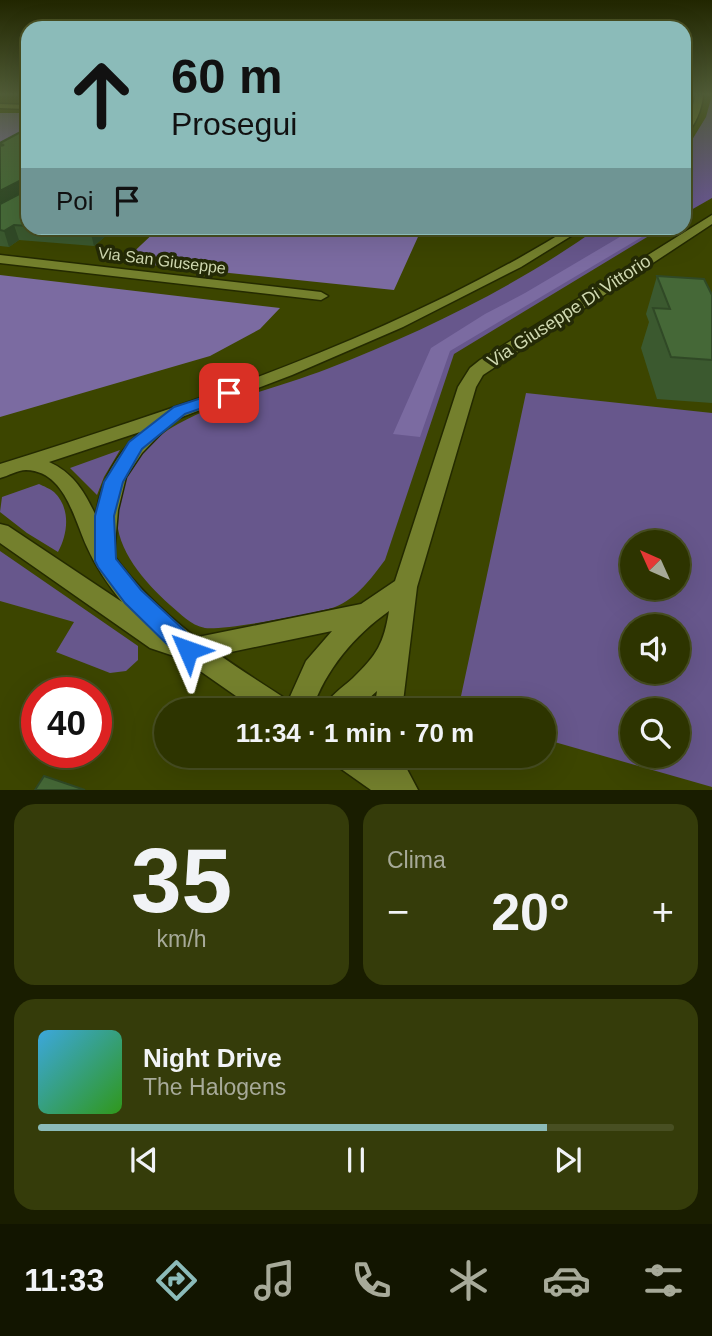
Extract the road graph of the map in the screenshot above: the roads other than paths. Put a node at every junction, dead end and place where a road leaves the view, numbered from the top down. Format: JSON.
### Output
{"nodes":[{"id":1,"x":712,"y":219,"type":"edge"},
{"id":2,"x":691,"y":232,"type":"edge"},
{"id":3,"x":566,"y":235,"type":"edge"},
{"id":4,"x":687,"y":235,"type":"edge"},
{"id":5,"x":0,"y":259,"type":"edge"},
{"id":6,"x":321,"y":296,"type":"dead end"},
{"id":7,"x":179,"y":411,"type":"junction"},
{"id":8,"x":23,"y":464,"type":"junction"},
{"id":9,"x":0,"y":471,"type":"edge"},
{"id":10,"x":0,"y":532,"type":"edge"},
{"id":11,"x":105,"y":561,"type":"junction"},
{"id":12,"x":405,"y":587,"type":"junction"},
{"id":13,"x":367,"y":613,"type":"junction"},
{"id":14,"x":396,"y":646,"type":"junction"},
{"id":15,"x":188,"y":650,"type":"junction"},
{"id":16,"x":261,"y":698,"type":"edge"},
{"id":17,"x":303,"y":698,"type":"edge"},
{"id":18,"x":350,"y":698,"type":"edge"},
{"id":19,"x":390,"y":698,"type":"edge"},
{"id":20,"x":365,"y":768,"type":"edge"},
{"id":21,"x":387,"y":768,"type":"edge"},
{"id":22,"x":398,"y":790,"type":"edge"},
{"id":23,"x":403,"y":790,"type":"edge"}],
"edges":[{"from":1,"to":2,"type":"street","name":"Via Giuseppe Di Vittorio"},
{"from":3,"to":7,"type":"street"},
{"from":4,"to":12,"type":"street","name":"Via Giuseppe Di Vittorio"},
{"from":5,"to":6,"type":"street","name":"Via San Giuseppe"},
{"from":7,"to":8,"type":"street"},
{"from":7,"to":11,"type":"street"},
{"from":8,"to":9,"type":"street"},
{"from":8,"to":11,"type":"street"},
{"from":10,"to":15,"type":"street"},
{"from":11,"to":15,"type":"street"},
{"from":12,"to":13,"type":"street"},
{"from":12,"to":14,"type":"street","name":"Via Giuseppe Di Vittorio"},
{"from":13,"to":15,"type":"street"},
{"from":13,"to":17,"type":"street"},
{"from":14,"to":18,"type":"street","name":"Via Giuseppe Di Vittorio"},
{"from":14,"to":19,"type":"street","name":"Via Giuseppe Di Vittorio"},
{"from":15,"to":16,"type":"street"},
{"from":20,"to":22,"type":"street"},
{"from":21,"to":23,"type":"street"}]}
